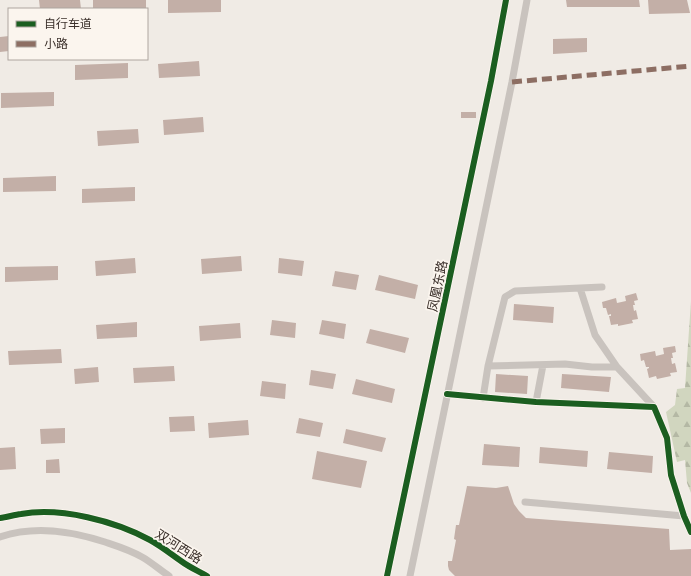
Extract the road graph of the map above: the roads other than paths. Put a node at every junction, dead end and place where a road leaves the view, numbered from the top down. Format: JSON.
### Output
{"nodes":[{"id":1,"x":506,"y":0,"type":"edge"},
{"id":2,"x":527,"y":0,"type":"edge"},
{"id":3,"x":602,"y":287,"type":"dead end"},
{"id":4,"x":580,"y":288,"type":"junction"},
{"id":5,"x":488,"y":366,"type":"junction"},
{"id":6,"x":543,"y":366,"type":"junction"},
{"id":7,"x":617,"y":367,"type":"junction"},
{"id":8,"x":448,"y":394,"type":"junction"},
{"id":9,"x":483,"y":398,"type":"junction"},
{"id":10,"x":536,"y":402,"type":"junction"},
{"id":11,"x":654,"y":407,"type":"junction"},
{"id":12,"x":525,"y":502,"type":"dead end"},
{"id":13,"x":684,"y":516,"type":"junction"},
{"id":14,"x":0,"y":518,"type":"edge"},
{"id":15,"x":691,"y":532,"type":"edge"},
{"id":16,"x":0,"y":537,"type":"edge"},
{"id":17,"x":169,"y":576,"type":"edge"},
{"id":18,"x":207,"y":576,"type":"edge"},
{"id":19,"x":386,"y":576,"type":"edge"},
{"id":20,"x":410,"y":576,"type":"edge"}],
"edges":[{"from":1,"to":19,"type":"street","name":"凤凰东路"},
{"from":2,"to":8,"type":"street"},
{"from":3,"to":4,"type":"street"},
{"from":4,"to":5,"type":"street"},
{"from":4,"to":7,"type":"street"},
{"from":5,"to":6,"type":"street"},
{"from":5,"to":9,"type":"street"},
{"from":6,"to":7,"type":"street"},
{"from":6,"to":10,"type":"street"},
{"from":7,"to":11,"type":"street"},
{"from":8,"to":9,"type":"street"},
{"from":8,"to":20,"type":"street"},
{"from":9,"to":10,"type":"street"},
{"from":10,"to":11,"type":"street"},
{"from":11,"to":13,"type":"street"},
{"from":12,"to":13,"type":"street"},
{"from":13,"to":15,"type":"street"},
{"from":14,"to":18,"type":"street","name":"双河西路"},
{"from":16,"to":17,"type":"street"}]}
